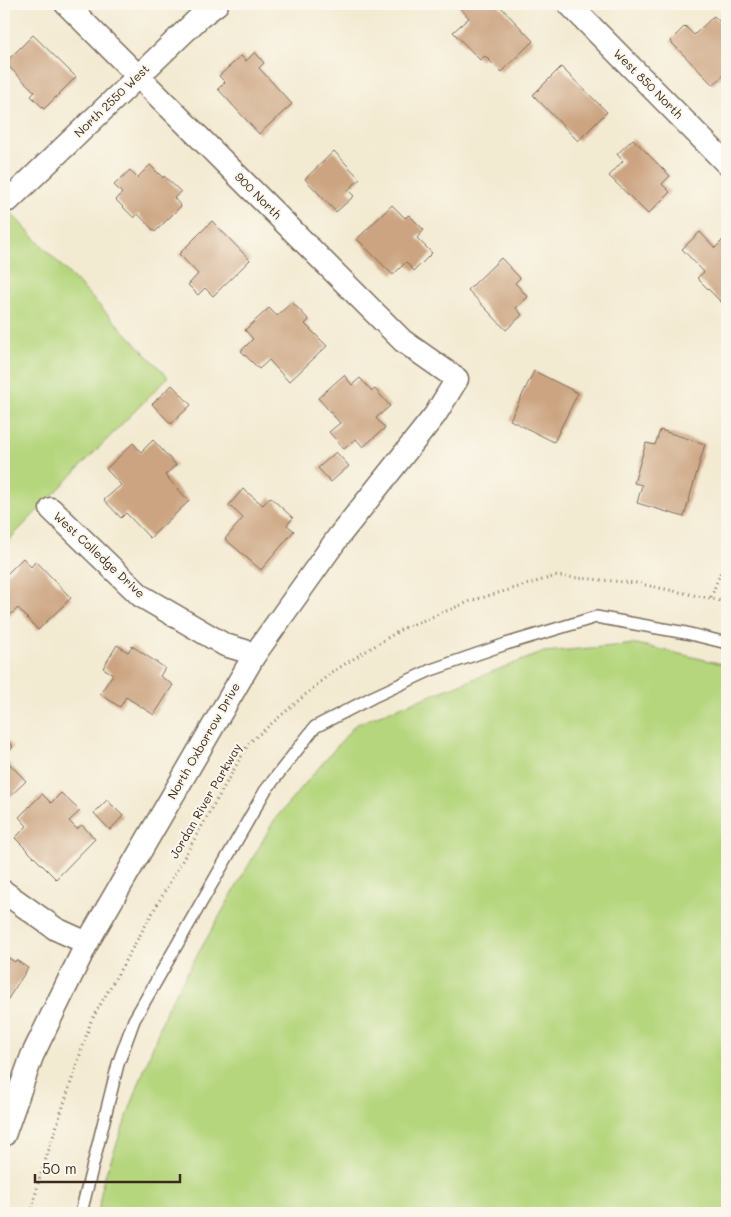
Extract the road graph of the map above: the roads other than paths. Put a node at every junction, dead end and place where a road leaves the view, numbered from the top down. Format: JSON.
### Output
{"nodes":[{"id":1,"x":66,"y":4,"type":"edge"},
{"id":2,"x":216,"y":4,"type":"edge"},
{"id":3,"x":569,"y":4,"type":"edge"},
{"id":4,"x":138,"y":76,"type":"junction"},
{"id":5,"x":727,"y":164,"type":"edge"},
{"id":6,"x":9,"y":200,"type":"dead end"},
{"id":7,"x":457,"y":379,"type":"joint"},
{"id":8,"x":51,"y":509,"type":"dead end"},
{"id":9,"x":727,"y":643,"type":"edge"},
{"id":10,"x":254,"y":654,"type":"junction"},
{"id":11,"x":4,"y":892,"type":"edge"},
{"id":12,"x":87,"y":943,"type":"junction"},
{"id":13,"x":4,"y":1135,"type":"edge"},
{"id":14,"x":81,"y":1213,"type":"edge"}],
"edges":[{"from":1,"to":4,"type":"street","name":"900 North"},
{"from":2,"to":4,"type":"street","name":"North 2550 West"},
{"from":3,"to":5,"type":"street","name":"West 850 North"},
{"from":4,"to":6,"type":"street","name":"North 2550 West"},
{"from":4,"to":7,"type":"street","name":"900 North"},
{"from":7,"to":10,"type":"street","name":"North Oxborrow Drive"},
{"from":8,"to":10,"type":"street","name":"West Colledge Drive"},
{"from":9,"to":14,"type":"lane"},
{"from":10,"to":12,"type":"street","name":"North Oxborrow Drive"},
{"from":11,"to":12,"type":"street"},
{"from":12,"to":13,"type":"street","name":"North Oxborrow Drive"}]}
